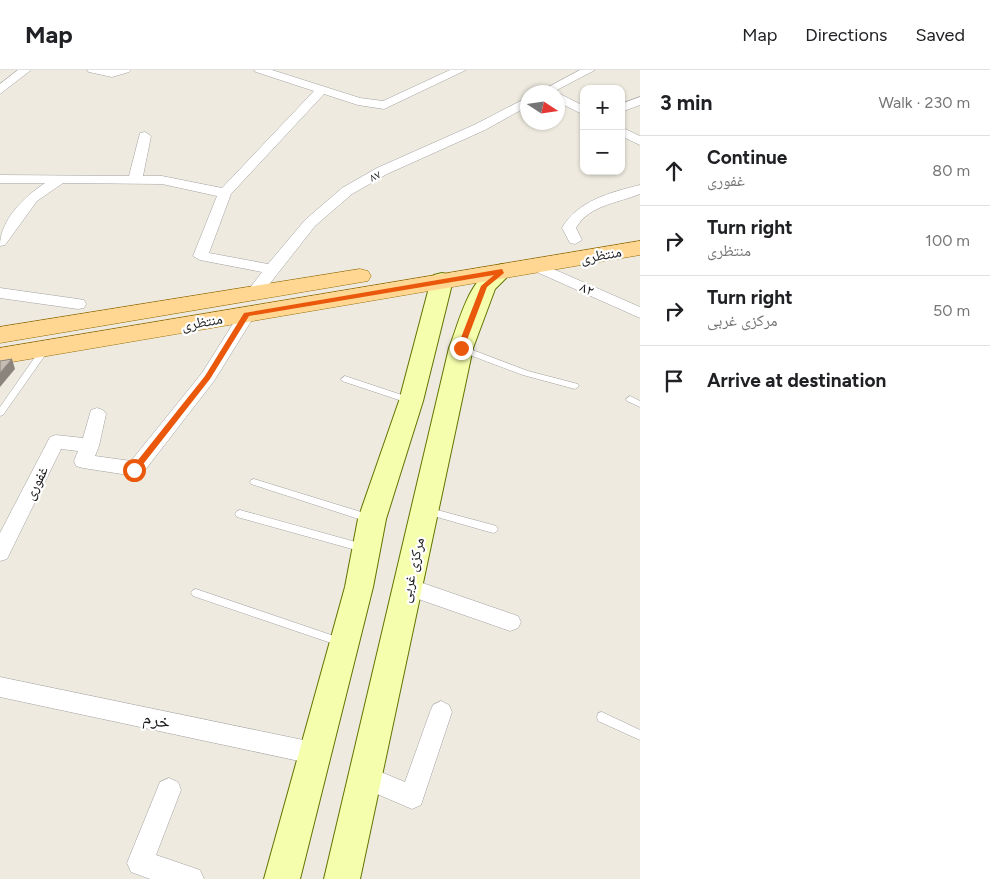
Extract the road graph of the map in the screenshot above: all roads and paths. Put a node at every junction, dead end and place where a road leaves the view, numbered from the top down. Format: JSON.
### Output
{"nodes":[{"id":1,"x":25,"y":70,"type":"edge"},
{"id":2,"x":93,"y":70,"type":"edge"},
{"id":3,"x":125,"y":70,"type":"edge"},
{"id":4,"x":260,"y":70,"type":"edge"},
{"id":5,"x":460,"y":70,"type":"edge"},
{"id":6,"x":589,"y":70,"type":"edge"},
{"id":7,"x":564,"y":85,"type":"edge"},
{"id":8,"x":322,"y":89,"type":"junction"},
{"id":9,"x":0,"y":90,"type":"edge"},
{"id":10,"x":565,"y":101,"type":"edge"},
{"id":11,"x":640,"y":101,"type":"edge"},
{"id":12,"x":520,"y":105,"type":"edge"},
{"id":13,"x":625,"y":107,"type":"edge"},
{"id":14,"x":580,"y":109,"type":"edge"},
{"id":15,"x":625,"y":133,"type":"edge"},
{"id":16,"x":145,"y":136,"type":"dead end"},
{"id":17,"x":640,"y":141,"type":"edge"},
{"id":18,"x":0,"y":179,"type":"edge"},
{"id":19,"x":59,"y":180,"type":"junction"},
{"id":20,"x":135,"y":180,"type":"junction"},
{"id":21,"x":640,"y":189,"type":"edge"},
{"id":22,"x":225,"y":193,"type":"junction"},
{"id":23,"x":640,"y":229,"type":"edge"},
{"id":24,"x":575,"y":240,"type":"junction"},
{"id":25,"x":0,"y":242,"type":"edge"},
{"id":26,"x":640,"y":248,"type":"edge"},
{"id":27,"x":535,"y":266,"type":"junction"},
{"id":28,"x":273,"y":270,"type":"junction"},
{"id":29,"x":502,"y":271,"type":"junction"},
{"id":30,"x":442,"y":280,"type":"junction"},
{"id":31,"x":0,"y":293,"type":"edge"},
{"id":32,"x":254,"y":293,"type":"junction"},
{"id":33,"x":78,"y":304,"type":"dead end"},
{"id":34,"x":640,"y":313,"type":"edge"},
{"id":35,"x":247,"y":315,"type":"junction"},
{"id":36,"x":0,"y":335,"type":"edge"},
{"id":37,"x":461,"y":348,"type":"junction"},
{"id":38,"x":45,"y":349,"type":"junction"},
{"id":39,"x":0,"y":356,"type":"edge"},
{"id":40,"x":345,"y":379,"type":"dead end"},
{"id":41,"x":575,"y":386,"type":"dead end"},
{"id":42,"x":630,"y":399,"type":"dead end"},
{"id":43,"x":411,"y":401,"type":"junction"},
{"id":44,"x":640,"y":404,"type":"edge"},
{"id":45,"x":0,"y":413,"type":"edge"},
{"id":46,"x":97,"y":414,"type":"dead end"},
{"id":47,"x":90,"y":446,"type":"junction"},
{"id":48,"x":254,"y":482,"type":"dead end"},
{"id":49,"x":426,"y":511,"type":"junction"},
{"id":50,"x":240,"y":514,"type":"dead end"},
{"id":51,"x":372,"y":520,"type":"junction"},
{"id":52,"x":493,"y":529,"type":"dead end"},
{"id":53,"x":367,"y":549,"type":"junction"},
{"id":54,"x":0,"y":553,"type":"edge"},
{"id":55,"x":408,"y":587,"type":"junction"},
{"id":56,"x":196,"y":593,"type":"dead end"},
{"id":57,"x":510,"y":622,"type":"dead end"},
{"id":58,"x":344,"y":643,"type":"junction"},
{"id":59,"x":0,"y":687,"type":"edge"},
{"id":60,"x":441,"y":712,"type":"dead end"},
{"id":61,"x":602,"y":717,"type":"dead end"},
{"id":62,"x":640,"y":734,"type":"edge"},
{"id":63,"x":313,"y":753,"type":"junction"},
{"id":64,"x":364,"y":777,"type":"junction"},
{"id":65,"x":169,"y":790,"type":"dead end"},
{"id":66,"x":191,"y":879,"type":"edge"},
{"id":67,"x":282,"y":879,"type":"edge"},
{"id":68,"x":342,"y":879,"type":"edge"}],
"edges":[{"from":1,"to":9,"type":"street"},
{"from":2,"to":3,"type":"street"},
{"from":4,"to":8,"type":"street"},
{"from":5,"to":8,"type":"street"},
{"from":6,"to":7,"type":"street"},
{"from":8,"to":22,"type":"street"},
{"from":10,"to":14,"type":"street"},
{"from":11,"to":13,"type":"street"},
{"from":12,"to":28,"type":"street","name":"۸۷"},
{"from":15,"to":17,"type":"street"},
{"from":16,"to":20,"type":"street"},
{"from":18,"to":19,"type":"street"},
{"from":19,"to":20,"type":"street"},
{"from":19,"to":25,"type":"street"},
{"from":20,"to":22,"type":"street"},
{"from":21,"to":24,"type":"street"},
{"from":22,"to":28,"type":"street"},
{"from":23,"to":24,"type":"main road","name":"منتظری"},
{"from":24,"to":32,"type":"main road","name":"منتظری"},
{"from":26,"to":27,"type":"main road","name":"منتظری"},
{"from":27,"to":29,"type":"main road","name":"منتظری"},
{"from":27,"to":34,"type":"street","name":"۸۲"},
{"from":28,"to":32,"type":"street","name":"۸۷"},
{"from":29,"to":30,"type":"main road","name":"منتظری"},
{"from":29,"to":37,"type":"main road","name":"مرکزی غربی"},
{"from":30,"to":35,"type":"main road","name":"منتظری"},
{"from":30,"to":43,"type":"main road"},
{"from":31,"to":33,"type":"street"},
{"from":32,"to":36,"type":"main road","name":"منتظری"},
{"from":35,"to":38,"type":"main road","name":"منتظری"},
{"from":35,"to":47,"type":"street"},
{"from":37,"to":41,"type":"lane"},
{"from":37,"to":49,"type":"main road","name":"مرکزی غربی"},
{"from":38,"to":39,"type":"main road","name":"منتظری"},
{"from":38,"to":45,"type":"lane"},
{"from":40,"to":43,"type":"lane"},
{"from":42,"to":44,"type":"lane"},
{"from":43,"to":51,"type":"main road"},
{"from":46,"to":47,"type":"street"},
{"from":47,"to":54,"type":"street","name":"غفوری"},
{"from":48,"to":51,"type":"lane"},
{"from":49,"to":52,"type":"lane"},
{"from":49,"to":55,"type":"main road","name":"مرکزی غربی"},
{"from":50,"to":53,"type":"lane"},
{"from":51,"to":53,"type":"main road"},
{"from":53,"to":58,"type":"main road"},
{"from":55,"to":57,"type":"street"},
{"from":55,"to":64,"type":"main road","name":"مرکزی غربی"},
{"from":56,"to":58,"type":"lane"},
{"from":58,"to":63,"type":"main road"},
{"from":59,"to":63,"type":"street","name":"خرم"},
{"from":60,"to":64,"type":"street"},
{"from":61,"to":62,"type":"lane"},
{"from":63,"to":67,"type":"main road"},
{"from":64,"to":68,"type":"main road","name":"مرکزی غربی"},
{"from":65,"to":66,"type":"street"}]}
